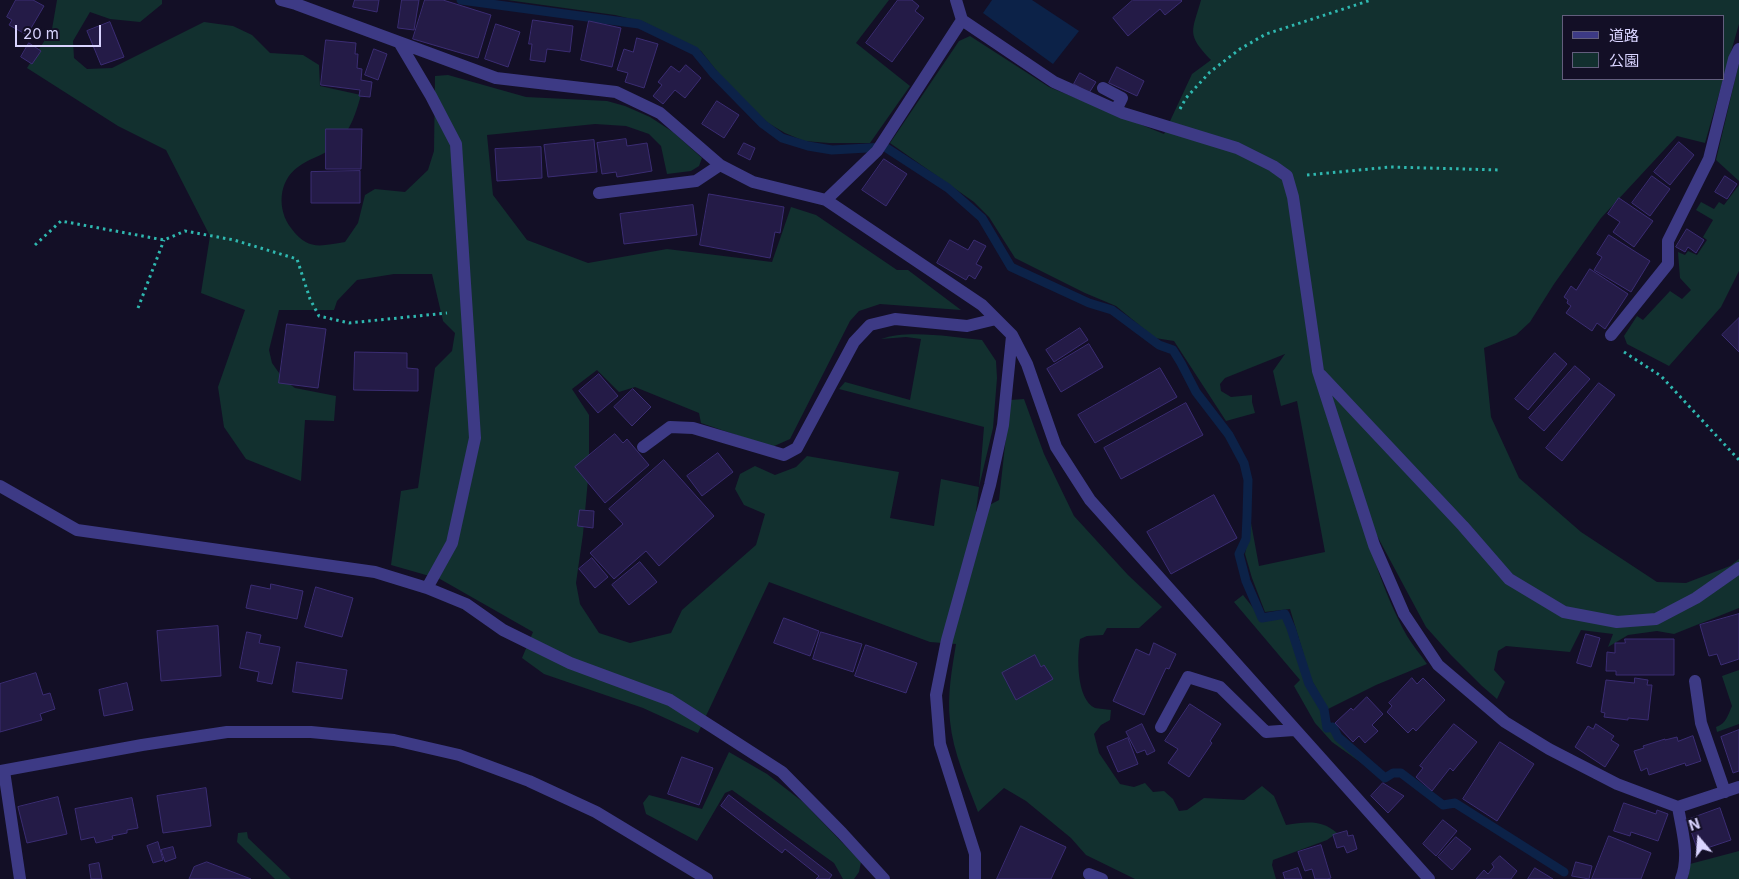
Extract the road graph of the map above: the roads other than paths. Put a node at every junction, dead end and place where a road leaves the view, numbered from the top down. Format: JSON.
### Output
{"nodes":[{"id":1,"x":281,"y":0,"type":"edge"},
{"id":2,"x":956,"y":0,"type":"edge"},
{"id":3,"x":962,"y":20,"type":"junction"},
{"id":4,"x":399,"y":42,"type":"junction"},
{"id":5,"x":1739,"y":48,"type":"edge"},
{"id":6,"x":1103,"y":88,"type":"dead end"},
{"id":7,"x":1116,"y":110,"type":"junction"},
{"id":8,"x":720,"y":165,"type":"junction"},
{"id":9,"x":599,"y":193,"type":"dead end"},
{"id":10,"x":826,"y":200,"type":"junction"},
{"id":11,"x":996,"y":319,"type":"junction"},
{"id":12,"x":1012,"y":335,"type":"junction"},
{"id":13,"x":1612,"y":335,"type":"road end"},
{"id":14,"x":1318,"y":372,"type":"junction"},
{"id":15,"x":643,"y":447,"type":"dead end"},
{"id":16,"x":0,"y":486,"type":"edge"},
{"id":17,"x":1739,"y":568,"type":"edge"},
{"id":18,"x":427,"y":588,"type":"junction"},
{"id":19,"x":1696,"y":681,"type":"dead end"},
{"id":20,"x":1161,"y":727,"type":"dead end"},
{"id":21,"x":1294,"y":730,"type":"junction"},
{"id":22,"x":2,"y":771,"type":"edge"},
{"id":23,"x":1739,"y":787,"type":"edge"},
{"id":24,"x":1725,"y":792,"type":"junction"},
{"id":25,"x":1678,"y":807,"type":"junction"},
{"id":26,"x":1089,"y":874,"type":"dead end"},
{"id":27,"x":20,"y":879,"type":"edge"},
{"id":28,"x":707,"y":879,"type":"edge"},
{"id":29,"x":884,"y":879,"type":"edge"},
{"id":30,"x":975,"y":879,"type":"edge"},
{"id":31,"x":1102,"y":879,"type":"edge"},
{"id":32,"x":1429,"y":879,"type":"edge"},
{"id":33,"x":1681,"y":879,"type":"edge"}],
"edges":[{"from":1,"to":4,"type":"street"},
{"from":2,"to":3,"type":"street"},
{"from":3,"to":7,"type":"street"},
{"from":3,"to":10,"type":"street"},
{"from":4,"to":8,"type":"street"},
{"from":4,"to":18,"type":"street"},
{"from":5,"to":13,"type":"street"},
{"from":6,"to":7,"type":"street"},
{"from":7,"to":14,"type":"street"},
{"from":8,"to":9,"type":"street"},
{"from":8,"to":10,"type":"street"},
{"from":10,"to":11,"type":"street"},
{"from":11,"to":12,"type":"street"},
{"from":11,"to":15,"type":"street"},
{"from":12,"to":21,"type":"street"},
{"from":12,"to":30,"type":"street"},
{"from":14,"to":17,"type":"street"},
{"from":14,"to":25,"type":"street"},
{"from":16,"to":18,"type":"street"},
{"from":18,"to":29,"type":"street"},
{"from":19,"to":24,"type":"street"},
{"from":20,"to":21,"type":"street"},
{"from":21,"to":32,"type":"street"},
{"from":22,"to":27,"type":"street"},
{"from":22,"to":28,"type":"street"},
{"from":23,"to":24,"type":"street"},
{"from":24,"to":25,"type":"street"},
{"from":25,"to":33,"type":"street"},
{"from":26,"to":31,"type":"street"}]}
